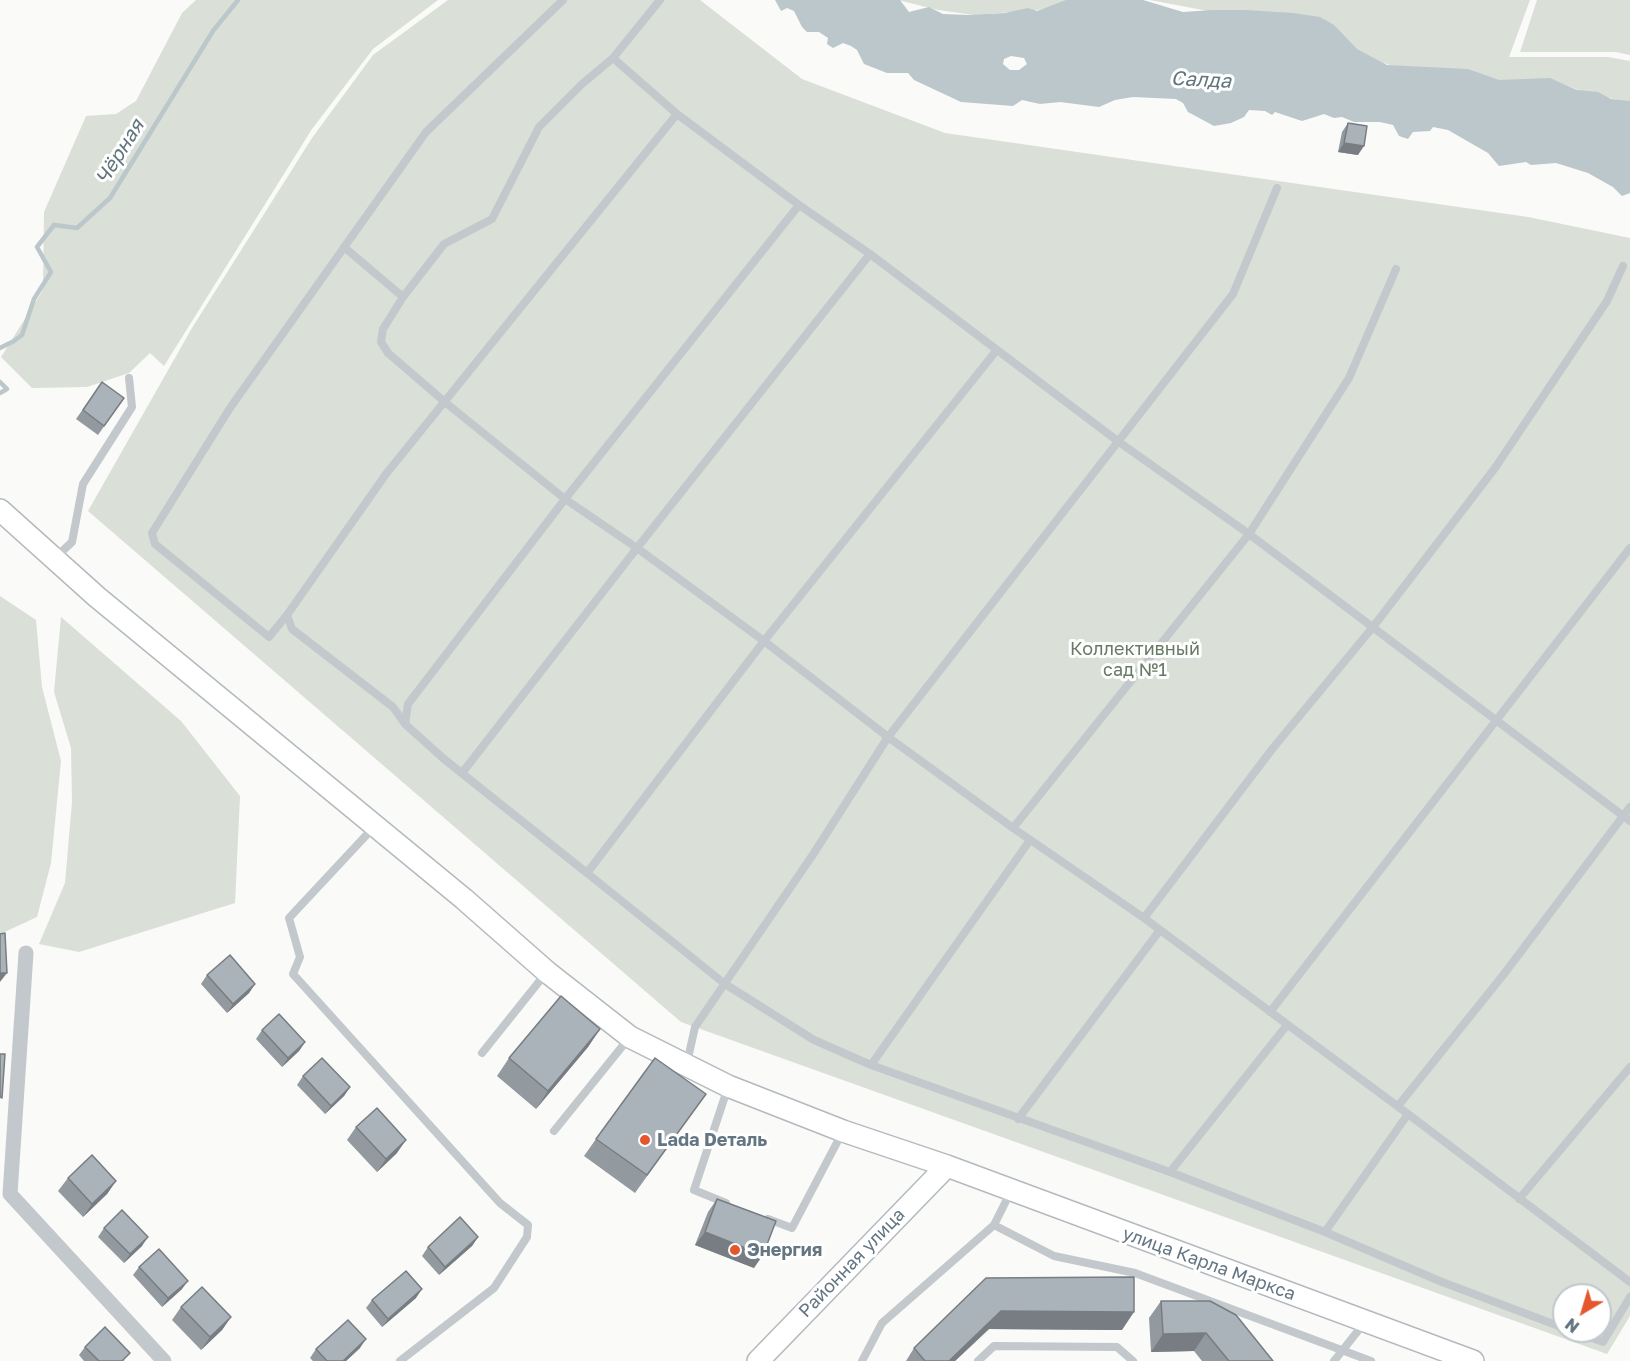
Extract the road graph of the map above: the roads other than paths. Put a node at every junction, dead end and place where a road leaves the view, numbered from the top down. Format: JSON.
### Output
{"nodes":[{"id":1,"x":562,"y":0,"type":"edge"},
{"id":2,"x":660,"y":0,"type":"edge"},
{"id":3,"x":613,"y":58,"type":"junction"},
{"id":4,"x":677,"y":114,"type":"junction"},
{"id":5,"x":1277,"y":188,"type":"dead end"},
{"id":6,"x":799,"y":205,"type":"junction"},
{"id":7,"x":344,"y":247,"type":"junction"},
{"id":8,"x":870,"y":254,"type":"junction"},
{"id":9,"x":1623,"y":266,"type":"dead end"},
{"id":10,"x":1396,"y":269,"type":"dead end"},
{"id":11,"x":404,"y":297,"type":"junction"},
{"id":12,"x":996,"y":351,"type":"junction"},
{"id":13,"x":129,"y":378,"type":"dead end"},
{"id":14,"x":446,"y":403,"type":"junction"},
{"id":15,"x":1119,"y":442,"type":"junction"},
{"id":16,"x":565,"y":499,"type":"junction"},
{"id":17,"x":0,"y":510,"type":"edge"},
{"id":18,"x":1249,"y":534,"type":"junction"},
{"id":19,"x":1630,"y":548,"type":"edge"},
{"id":20,"x":637,"y":549,"type":"junction"},
{"id":21,"x":54,"y":559,"type":"junction"},
{"id":22,"x":287,"y":615,"type":"junction"},
{"id":23,"x":1373,"y":627,"type":"junction"},
{"id":24,"x":764,"y":642,"type":"junction"},
{"id":25,"x":1496,"y":720,"type":"junction"},
{"id":26,"x":405,"y":724,"type":"junction"},
{"id":27,"x":888,"y":737,"type":"junction"},
{"id":28,"x":462,"y":773,"type":"junction"},
{"id":29,"x":1630,"y":807,"type":"edge"},
{"id":30,"x":1627,"y":818,"type":"edge"},
{"id":31,"x":375,"y":826,"type":"junction"},
{"id":32,"x":1013,"y":828,"type":"junction"},
{"id":33,"x":1030,"y":840,"type":"junction"},
{"id":34,"x":587,"y":873,"type":"junction"},
{"id":35,"x":1144,"y":918,"type":"junction"},
{"id":36,"x":1160,"y":930,"type":"junction"},
{"id":37,"x":26,"y":953,"type":"dead end"},
{"id":38,"x":547,"y":972,"type":"junction"},
{"id":39,"x":725,"y":984,"type":"junction"},
{"id":40,"x":1270,"y":1012,"type":"junction"},
{"id":41,"x":1287,"y":1025,"type":"junction"},
{"id":42,"x":630,"y":1037,"type":"junction"},
{"id":43,"x":482,"y":1053,"type":"dead end"},
{"id":44,"x":686,"y":1064,"type":"junction"},
{"id":45,"x":871,"y":1065,"type":"junction"},
{"id":46,"x":1630,"y":1067,"type":"edge"},
{"id":47,"x":728,"y":1086,"type":"junction"},
{"id":48,"x":1398,"y":1106,"type":"junction"},
{"id":49,"x":1408,"y":1114,"type":"junction"},
{"id":50,"x":1018,"y":1119,"type":"junction"},
{"id":51,"x":554,"y":1131,"type":"dead end"},
{"id":52,"x":843,"y":1131,"type":"junction"},
{"id":53,"x":946,"y":1166,"type":"junction"},
{"id":54,"x":1170,"y":1172,"type":"junction"},
{"id":55,"x":1011,"y":1191,"type":"junction"},
{"id":56,"x":1520,"y":1199,"type":"junction"},
{"id":57,"x":737,"y":1207,"type":"edge"},
{"id":58,"x":759,"y":1215,"type":"edge"},
{"id":59,"x":994,"y":1225,"type":"junction"},
{"id":60,"x":1325,"y":1232,"type":"junction"},
{"id":61,"x":1630,"y":1282,"type":"edge"},
{"id":62,"x":1630,"y":1297,"type":"edge"},
{"id":63,"x":1366,"y":1322,"type":"junction"},
{"id":64,"x":1552,"y":1323,"type":"edge"},
{"id":65,"x":1612,"y":1327,"type":"edge"},
{"id":66,"x":1344,"y":1350,"type":"junction"},
{"id":67,"x":405,"y":1359,"type":"edge"},
{"id":68,"x":762,"y":1359,"type":"edge"},
{"id":69,"x":164,"y":1361,"type":"edge"},
{"id":70,"x":862,"y":1361,"type":"edge"},
{"id":71,"x":978,"y":1361,"type":"edge"},
{"id":72,"x":1133,"y":1361,"type":"edge"},
{"id":73,"x":1334,"y":1361,"type":"edge"},
{"id":74,"x":1371,"y":1361,"type":"edge"},
{"id":75,"x":1473,"y":1361,"type":"edge"}],
"edges":[{"from":1,"to":7,"type":"lane"},
{"from":2,"to":3,"type":"lane"},
{"from":3,"to":4,"type":"lane"},
{"from":3,"to":11,"type":"lane"},
{"from":4,"to":6,"type":"lane"},
{"from":4,"to":14,"type":"lane"},
{"from":5,"to":15,"type":"lane"},
{"from":6,"to":8,"type":"lane"},
{"from":6,"to":16,"type":"lane"},
{"from":7,"to":11,"type":"lane"},
{"from":7,"to":22,"type":"lane"},
{"from":8,"to":12,"type":"lane"},
{"from":8,"to":20,"type":"lane"},
{"from":9,"to":23,"type":"lane"},
{"from":10,"to":18,"type":"lane"},
{"from":11,"to":14,"type":"lane"},
{"from":12,"to":15,"type":"lane"},
{"from":12,"to":24,"type":"lane"},
{"from":13,"to":21,"type":"lane"},
{"from":14,"to":16,"type":"lane"},
{"from":14,"to":22,"type":"lane"},
{"from":15,"to":18,"type":"lane"},
{"from":15,"to":27,"type":"lane"},
{"from":16,"to":20,"type":"lane"},
{"from":16,"to":26,"type":"lane"},
{"from":17,"to":21,"type":"street","name":"улица Карла Маркса"},
{"from":18,"to":23,"type":"lane"},
{"from":18,"to":32,"type":"lane"},
{"from":19,"to":25,"type":"lane"},
{"from":20,"to":24,"type":"lane"},
{"from":20,"to":28,"type":"lane"},
{"from":21,"to":31,"type":"street","name":"улица Карла Маркса"},
{"from":22,"to":26,"type":"lane"},
{"from":23,"to":25,"type":"lane"},
{"from":23,"to":35,"type":"lane"},
{"from":24,"to":27,"type":"lane"},
{"from":24,"to":34,"type":"lane"},
{"from":25,"to":30,"type":"lane"},
{"from":25,"to":40,"type":"lane"},
{"from":26,"to":28,"type":"lane"},
{"from":27,"to":32,"type":"lane"},
{"from":27,"to":39,"type":"lane"},
{"from":28,"to":34,"type":"lane"},
{"from":29,"to":30,"type":"lane"},
{"from":30,"to":48,"type":"lane"},
{"from":31,"to":38,"type":"street","name":"улица Карла Маркса"},
{"from":31,"to":67,"type":"lane"},
{"from":32,"to":33,"type":"lane"},
{"from":33,"to":35,"type":"lane"},
{"from":33,"to":45,"type":"lane"},
{"from":34,"to":39,"type":"lane"},
{"from":35,"to":36,"type":"lane"},
{"from":36,"to":40,"type":"lane"},
{"from":36,"to":50,"type":"lane"},
{"from":37,"to":69,"type":"street"},
{"from":38,"to":42,"type":"street","name":"улица Карла Маркса"},
{"from":38,"to":43,"type":"lane"},
{"from":39,"to":44,"type":"lane"},
{"from":39,"to":45,"type":"lane"},
{"from":40,"to":41,"type":"lane"},
{"from":41,"to":48,"type":"lane"},
{"from":41,"to":54,"type":"lane"},
{"from":42,"to":44,"type":"street","name":"улица Карла Маркса"},
{"from":42,"to":51,"type":"lane"},
{"from":44,"to":47,"type":"street","name":"улица Карла Маркса"},
{"from":45,"to":50,"type":"lane"},
{"from":46,"to":56,"type":"lane"},
{"from":47,"to":52,"type":"street","name":"улица Карла Маркса"},
{"from":47,"to":57,"type":"lane"},
{"from":48,"to":49,"type":"lane"},
{"from":49,"to":56,"type":"lane"},
{"from":49,"to":60,"type":"lane"},
{"from":50,"to":54,"type":"lane"},
{"from":52,"to":53,"type":"street","name":"улица Карла Маркса"},
{"from":52,"to":58,"type":"lane"},
{"from":53,"to":55,"type":"street","name":"улица Карла Маркса"},
{"from":53,"to":68,"type":"street","name":"Районная улица"},
{"from":54,"to":60,"type":"lane"},
{"from":55,"to":59,"type":"lane"},
{"from":55,"to":63,"type":"street","name":"улица Карла Маркса"},
{"from":56,"to":61,"type":"lane"},
{"from":59,"to":66,"type":"lane"},
{"from":59,"to":70,"type":"lane"},
{"from":60,"to":64,"type":"lane"},
{"from":62,"to":65,"type":"lane"},
{"from":63,"to":66,"type":"lane"},
{"from":63,"to":75,"type":"street","name":"улица Карла Маркса"},
{"from":66,"to":73,"type":"lane"},
{"from":66,"to":74,"type":"lane"},
{"from":71,"to":72,"type":"lane"}]}
